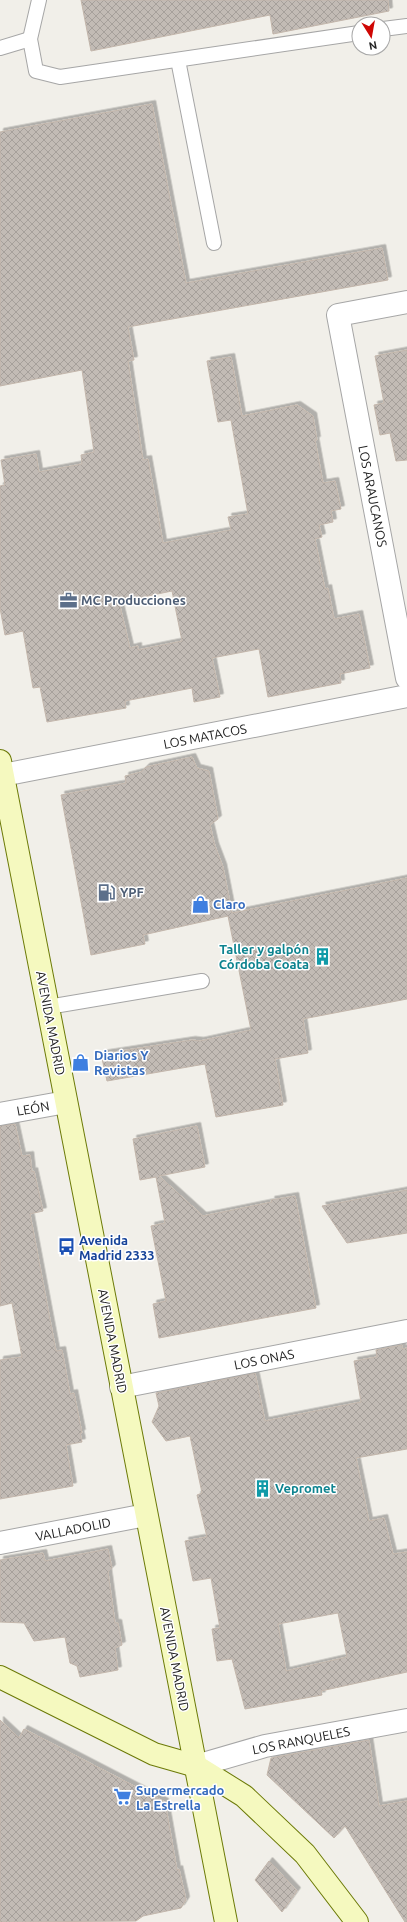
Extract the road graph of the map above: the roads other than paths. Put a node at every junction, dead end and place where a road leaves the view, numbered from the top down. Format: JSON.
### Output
{"nodes":[{"id":1,"x":39,"y":0,"type":"edge"},
{"id":2,"x":407,"y":26,"type":"edge"},
{"id":3,"x":391,"y":28,"type":"edge"},
{"id":4,"x":351,"y":34,"type":"edge"},
{"id":5,"x":30,"y":39,"type":"junction"},
{"id":6,"x":0,"y":48,"type":"edge"},
{"id":7,"x":178,"y":60,"type":"junction"},
{"id":8,"x":214,"y":244,"type":"dead end"},
{"id":9,"x":407,"y":302,"type":"edge"},
{"id":10,"x":407,"y":678,"type":"edge"},
{"id":11,"x":407,"y":696,"type":"edge"},
{"id":12,"x":1,"y":768,"type":"edge"},
{"id":13,"x":202,"y":981,"type":"dead end"},
{"id":14,"x":48,"y":1007,"type":"junction"},
{"id":15,"x":66,"y":1102,"type":"junction"},
{"id":16,"x":0,"y":1114,"type":"edge"},
{"id":17,"x":407,"y":1331,"type":"edge"},
{"id":18,"x":121,"y":1387,"type":"junction"},
{"id":19,"x":146,"y":1515,"type":"junction"},
{"id":20,"x":0,"y":1543,"type":"edge"},
{"id":21,"x":0,"y":1677,"type":"edge"},
{"id":22,"x":407,"y":1720,"type":"edge"},
{"id":23,"x":196,"y":1766,"type":"junction"},
{"id":24,"x":226,"y":1922,"type":"edge"},
{"id":25,"x":357,"y":1922,"type":"edge"}],
"edges":[{"from":1,"to":5,"type":"lane"},
{"from":2,"to":3,"type":"lane"},
{"from":4,"to":7,"type":"lane"},
{"from":5,"to":6,"type":"lane"},
{"from":5,"to":7,"type":"lane"},
{"from":7,"to":8,"type":"lane"},
{"from":9,"to":10,"type":"street","name":"LOS ARAUCANOS"},
{"from":11,"to":12,"type":"street","name":"LOS MATACOS"},
{"from":12,"to":14,"type":"main road","name":"AVENIDA MADRID"},
{"from":13,"to":14,"type":"lane"},
{"from":14,"to":15,"type":"main road","name":"AVENIDA MADRID"},
{"from":15,"to":16,"type":"street","name":"LEÓN"},
{"from":15,"to":18,"type":"main road","name":"AVENIDA MADRID"},
{"from":17,"to":18,"type":"street","name":"LOS ONAS"},
{"from":18,"to":19,"type":"main road","name":"AVENIDA MADRID"},
{"from":19,"to":20,"type":"street","name":"VALLADOLID"},
{"from":19,"to":23,"type":"main road","name":"AVENIDA MADRID"},
{"from":21,"to":23,"type":"main road"},
{"from":22,"to":23,"type":"street","name":"LOS RANQUELES"},
{"from":23,"to":24,"type":"main road","name":"AVENIDA MADRID"},
{"from":23,"to":25,"type":"main road"}]}
